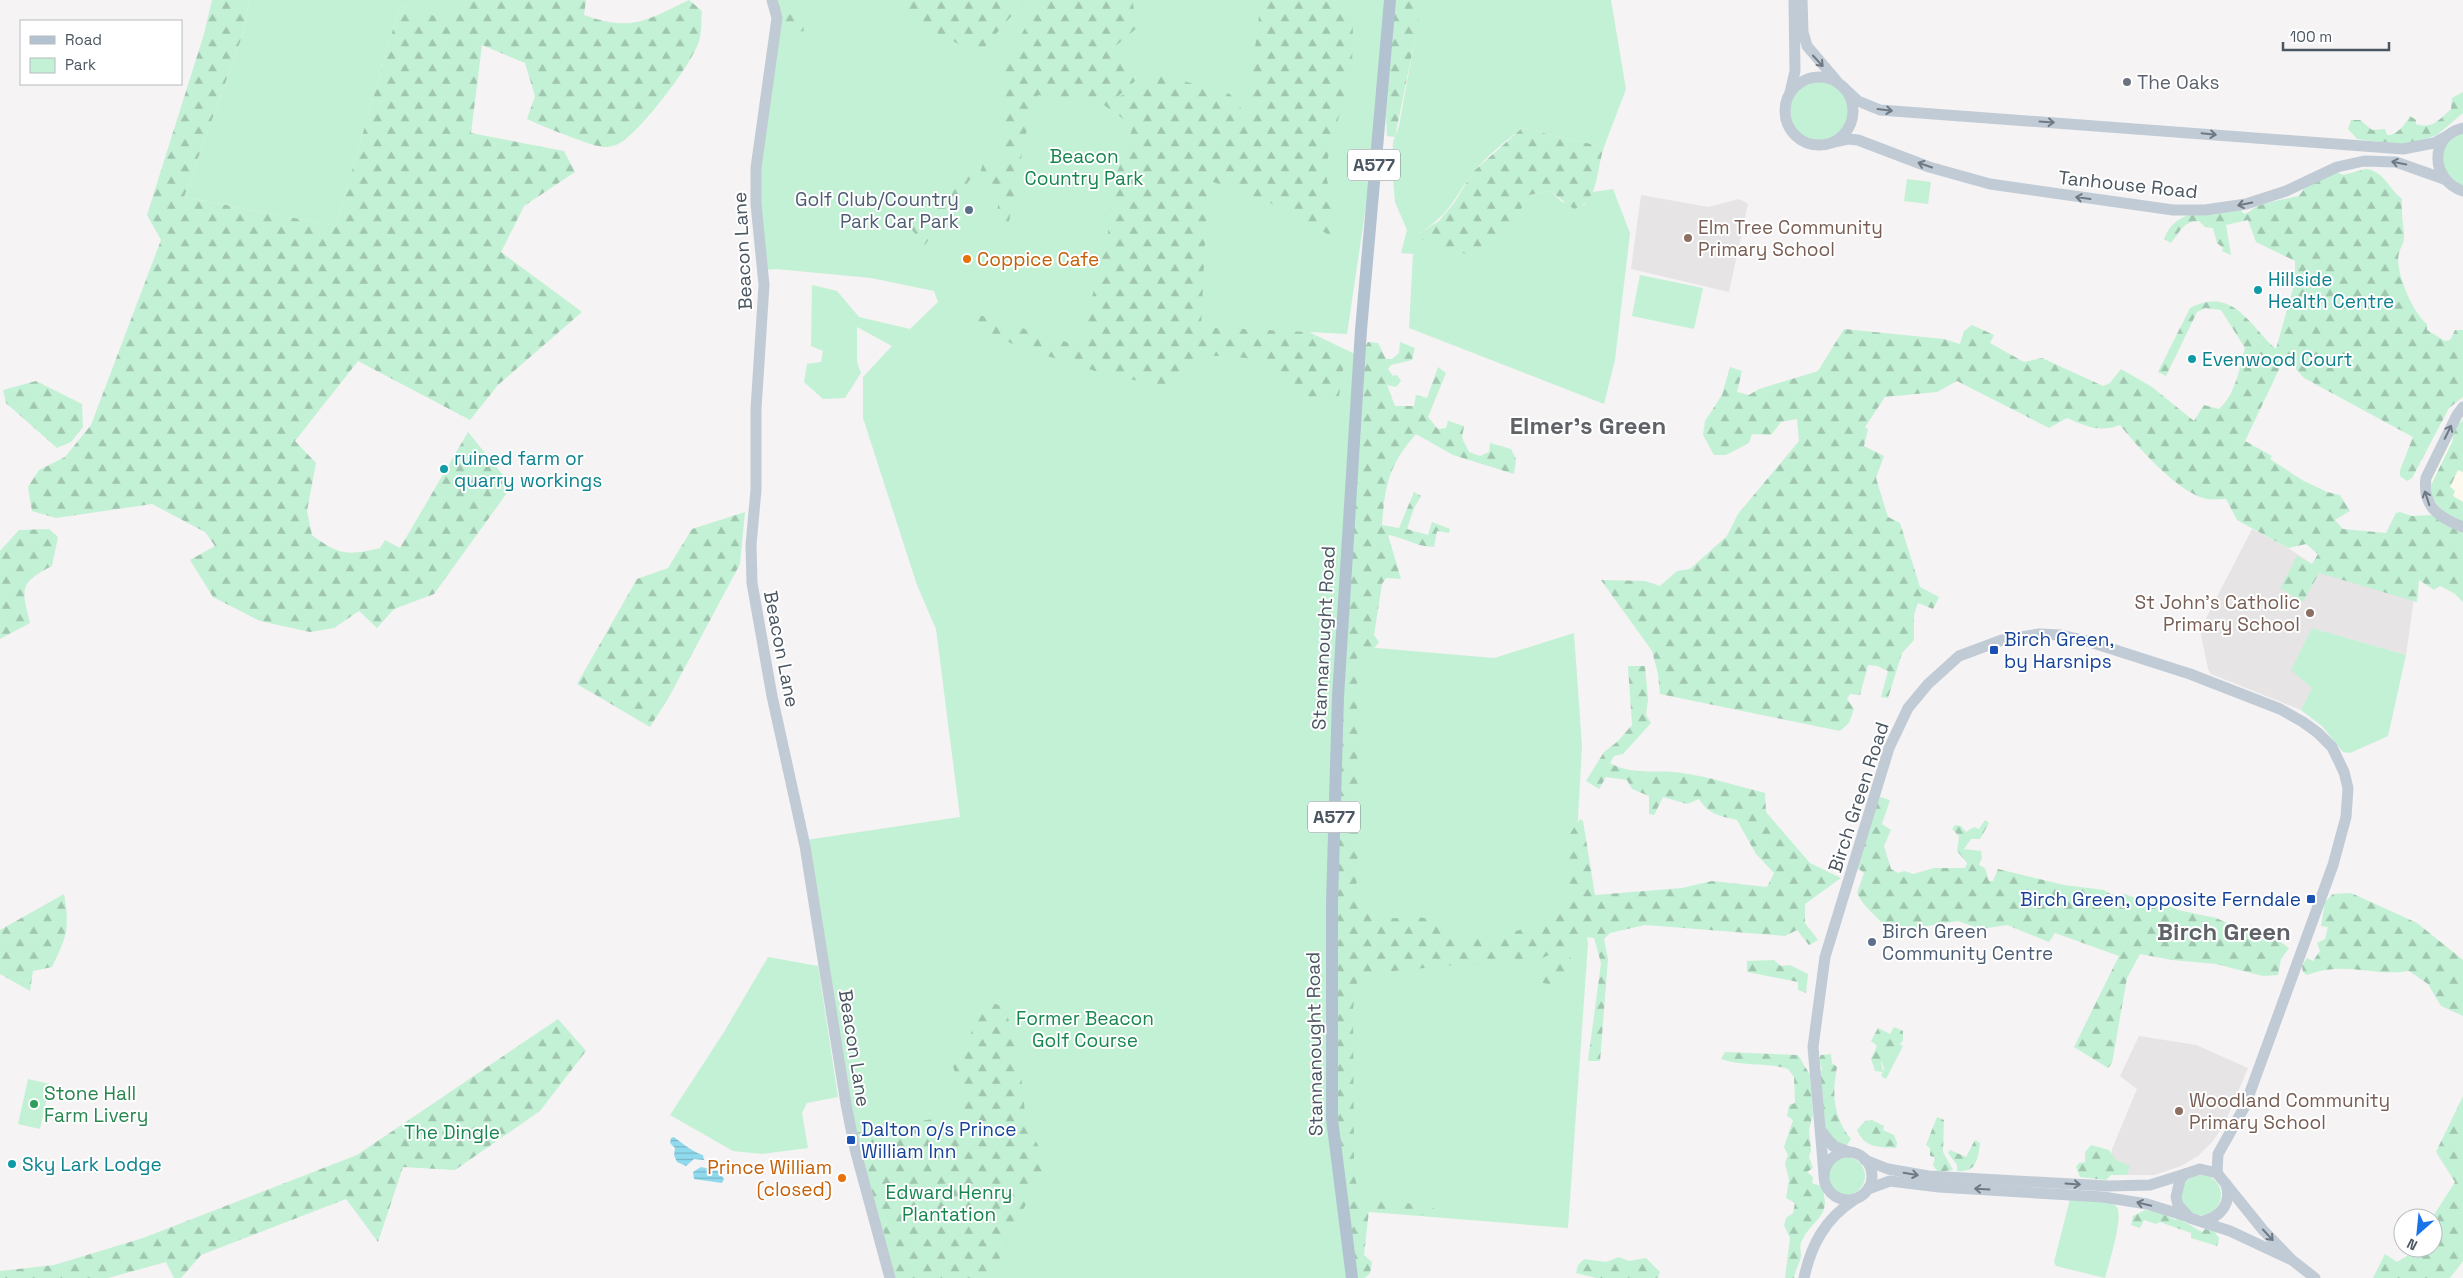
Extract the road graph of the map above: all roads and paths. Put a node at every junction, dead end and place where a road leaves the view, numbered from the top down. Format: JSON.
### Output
{"nodes":[{"id":1,"x":772,"y":0,"type":"edge"},
{"id":2,"x":1390,"y":0,"type":"edge"},
{"id":3,"x":1794,"y":0,"type":"edge"},
{"id":4,"x":1802,"y":0,"type":"edge"},
{"id":5,"x":1841,"y":85,"type":"junction"},
{"id":6,"x":1789,"y":94,"type":"junction"},
{"id":7,"x":2463,"y":122,"type":"edge"},
{"id":8,"x":2454,"y":132,"type":"edge"},
{"id":9,"x":1834,"y":142,"type":"junction"},
{"id":10,"x":2444,"y":179,"type":"junction"},
{"id":11,"x":2463,"y":191,"type":"edge"},
{"id":12,"x":2463,"y":407,"type":"edge"},
{"id":13,"x":2463,"y":527,"type":"edge"},
{"id":14,"x":1822,"y":1132,"type":"junction"},
{"id":15,"x":2224,"y":1144,"type":"junction"},
{"id":16,"x":1850,"y":1153,"type":"junction"},
{"id":17,"x":1865,"y":1160,"type":"junction"},
{"id":18,"x":2189,"y":1172,"type":"junction"},
{"id":19,"x":1824,"y":1174,"type":"junction"},
{"id":20,"x":2217,"y":1174,"type":"junction"},
{"id":21,"x":2226,"y":1183,"type":"junction"},
{"id":22,"x":1868,"y":1189,"type":"junction"},
{"id":23,"x":1833,"y":1195,"type":"junction"},
{"id":24,"x":1856,"y":1199,"type":"junction"},
{"id":25,"x":2245,"y":1208,"type":"junction"},
{"id":26,"x":1831,"y":1218,"type":"junction"},
{"id":27,"x":2190,"y":1218,"type":"junction"},
{"id":28,"x":2203,"y":1221,"type":"junction"},
{"id":29,"x":2244,"y":1238,"type":"junction"},
{"id":30,"x":2292,"y":1260,"type":"junction"},
{"id":31,"x":890,"y":1278,"type":"edge"},
{"id":32,"x":1352,"y":1278,"type":"edge"},
{"id":33,"x":1804,"y":1278,"type":"edge"},
{"id":34,"x":2315,"y":1278,"type":"edge"}],
"edges":[{"from":1,"to":31,"type":"street","name":"Beacon Lane"},
{"from":2,"to":32,"type":"main road","name":"Stannanought Road","number":"A577"},
{"from":3,"to":6,"type":"street"},
{"from":4,"to":5,"type":"street","one_way":true},
{"from":5,"to":6,"type":"street"},
{"from":5,"to":8,"type":"street","one_way":true},
{"from":5,"to":9,"type":"street"},
{"from":6,"to":9,"type":"street"},
{"from":7,"to":8,"type":"street"},
{"from":8,"to":10,"type":"street"},
{"from":10,"to":9,"type":"street","name":"Tanhouse Road","one_way":true},
{"from":10,"to":11,"type":"street","name":"Tanhouse Road"},
{"from":13,"to":12,"type":"street","one_way":true},
{"from":14,"to":15,"type":"street","name":"Birch Green Road"},
{"from":14,"to":16,"type":"street"},
{"from":14,"to":19,"type":"street","name":"Birch Green Road"},
{"from":15,"to":18,"type":"street","name":"Birch Green Road"},
{"from":15,"to":20,"type":"street","name":"Birch Green Road"},
{"from":16,"to":17,"type":"street"},
{"from":16,"to":19,"type":"street"},
{"from":17,"to":18,"type":"street","one_way":true},
{"from":17,"to":22,"type":"street"},
{"from":18,"to":20,"type":"street"},
{"from":18,"to":27,"type":"street"},
{"from":19,"to":23,"type":"street"},
{"from":20,"to":21,"type":"street"},
{"from":21,"to":25,"type":"street"},
{"from":21,"to":28,"type":"street"},
{"from":22,"to":24,"type":"street"},
{"from":27,"to":22,"type":"street","one_way":true},
{"from":23,"to":24,"type":"street"},
{"from":23,"to":26,"type":"street"},
{"from":24,"to":26,"type":"street"},
{"from":25,"to":29,"type":"street"},
{"from":25,"to":30,"type":"street","one_way":true},
{"from":26,"to":33,"type":"street"},
{"from":27,"to":28,"type":"street"},
{"from":28,"to":29,"type":"street"},
{"from":29,"to":30,"type":"street"},
{"from":30,"to":34,"type":"street"}]}
